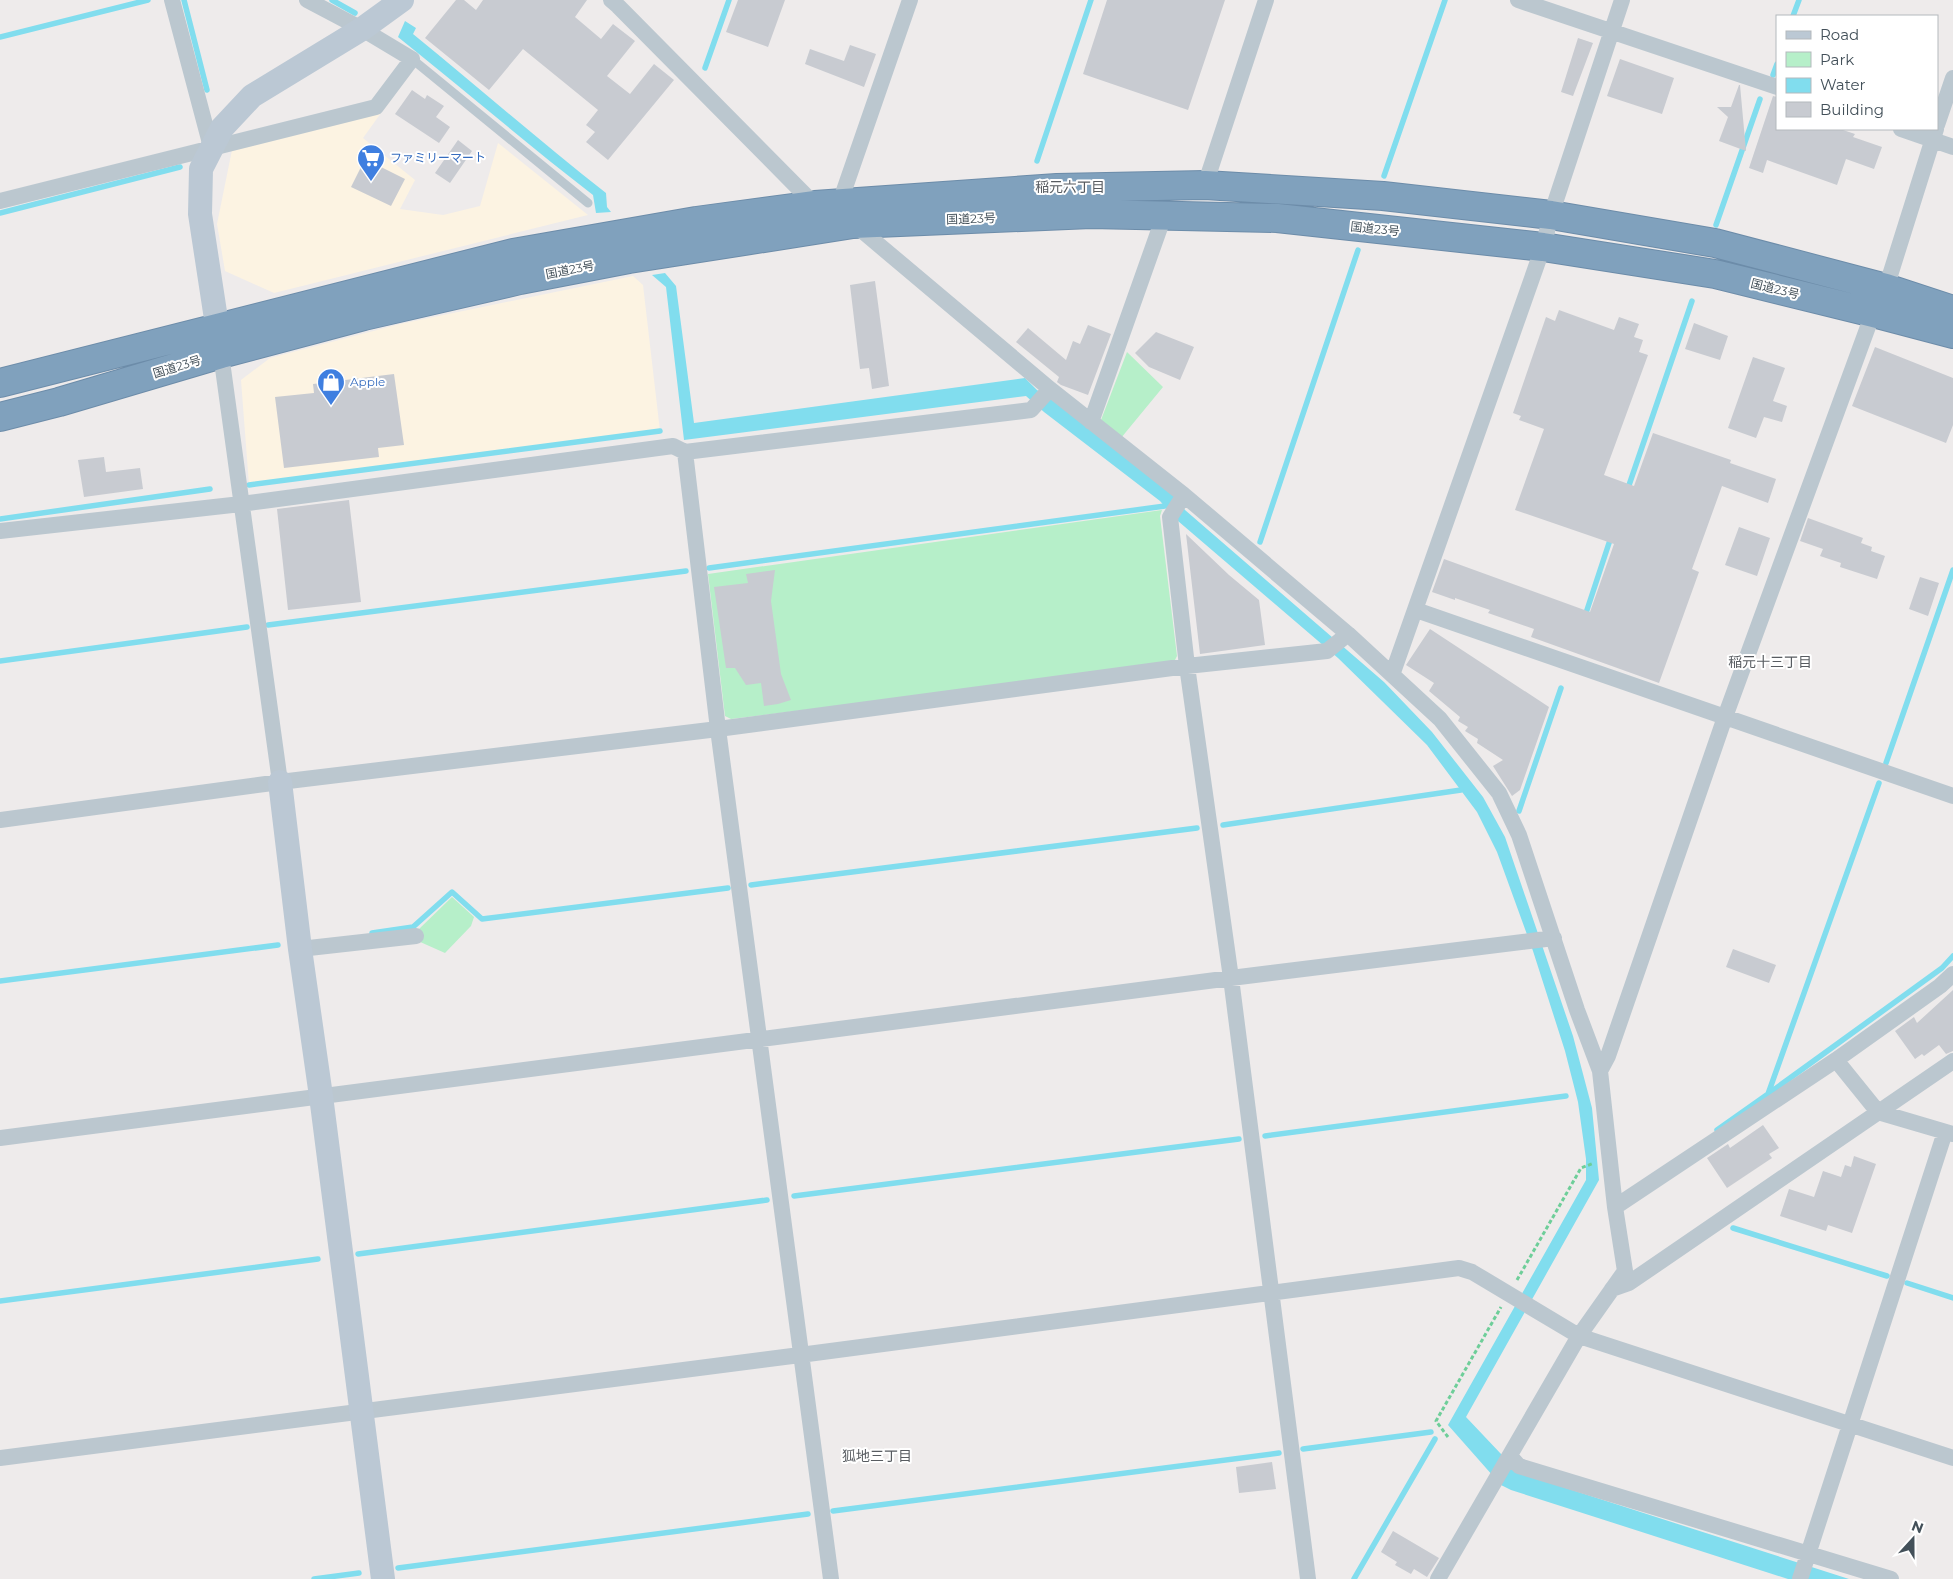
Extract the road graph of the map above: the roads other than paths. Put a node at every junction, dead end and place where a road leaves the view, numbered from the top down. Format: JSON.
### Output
{"nodes":[{"id":1,"x":172,"y":0,"type":"edge"},
{"id":2,"x":307,"y":0,"type":"edge"},
{"id":3,"x":402,"y":0,"type":"edge"},
{"id":4,"x":611,"y":0,"type":"edge"},
{"id":5,"x":910,"y":0,"type":"edge"},
{"id":6,"x":1266,"y":0,"type":"edge"},
{"id":7,"x":1518,"y":0,"type":"edge"},
{"id":8,"x":1622,"y":0,"type":"edge"},
{"id":9,"x":362,"y":29,"type":"junction"},
{"id":10,"x":1611,"y":32,"type":"junction"},
{"id":11,"x":412,"y":59,"type":"junction"},
{"id":12,"x":1953,"y":78,"type":"edge"},
{"id":13,"x":1776,"y":87,"type":"edge"},
{"id":14,"x":1938,"y":122,"type":"edge"},
{"id":15,"x":1918,"y":130,"type":"edge"},
{"id":16,"x":1935,"y":131,"type":"edge"},
{"id":17,"x":210,"y":147,"type":"junction"},
{"id":18,"x":1953,"y":147,"type":"edge"},
{"id":19,"x":1204,"y":185,"type":"junction"},
{"id":20,"x":0,"y":201,"type":"edge"},
{"id":21,"x":588,"y":204,"type":"dead end"},
{"id":22,"x":836,"y":210,"type":"junction"},
{"id":23,"x":1551,"y":215,"type":"junction"},
{"id":24,"x":1164,"y":216,"type":"junction"},
{"id":25,"x":1543,"y":247,"type":"junction"},
{"id":26,"x":1886,"y":288,"type":"junction"},
{"id":27,"x":1953,"y":310,"type":"edge"},
{"id":28,"x":1873,"y":312,"type":"junction"},
{"id":29,"x":218,"y":327,"type":"junction"},
{"id":30,"x":1953,"y":334,"type":"edge"},
{"id":31,"x":221,"y":354,"type":"junction"},
{"id":32,"x":0,"y":383,"type":"edge"},
{"id":33,"x":1050,"y":389,"type":"junction"},
{"id":34,"x":0,"y":417,"type":"edge"},
{"id":35,"x":1091,"y":422,"type":"junction"},
{"id":36,"x":684,"y":452,"type":"junction"},
{"id":37,"x":1184,"y":495,"type":"junction"},
{"id":38,"x":241,"y":504,"type":"junction"},
{"id":39,"x":0,"y":531,"type":"edge"},
{"id":40,"x":1416,"y":610,"type":"junction"},
{"id":41,"x":1348,"y":634,"type":"junction"},
{"id":42,"x":1187,"y":666,"type":"junction"},
{"id":43,"x":1392,"y":675,"type":"junction"},
{"id":44,"x":1725,"y":717,"type":"junction"},
{"id":45,"x":718,"y":729,"type":"junction"},
{"id":46,"x":280,"y":782,"type":"junction"},
{"id":47,"x":1953,"y":796,"type":"edge"},
{"id":48,"x":0,"y":820,"type":"edge"},
{"id":49,"x":416,"y":936,"type":"dead end"},
{"id":50,"x":1554,"y":938,"type":"junction"},
{"id":51,"x":300,"y":949,"type":"junction"},
{"id":52,"x":1953,"y":974,"type":"edge"},
{"id":53,"x":1231,"y":978,"type":"junction"},
{"id":54,"x":758,"y":1039,"type":"junction"},
{"id":55,"x":1836,"y":1060,"type":"junction"},
{"id":56,"x":1953,"y":1061,"type":"edge"},
{"id":57,"x":1600,"y":1071,"type":"junction"},
{"id":58,"x":322,"y":1096,"type":"junction"},
{"id":59,"x":1878,"y":1112,"type":"junction"},
{"id":60,"x":1949,"y":1133,"type":"edge"},
{"id":61,"x":0,"y":1138,"type":"edge"},
{"id":62,"x":1615,"y":1207,"type":"junction"},
{"id":63,"x":1611,"y":1289,"type":"junction"},
{"id":64,"x":1272,"y":1293,"type":"junction"},
{"id":65,"x":1580,"y":1336,"type":"junction"},
{"id":66,"x":800,"y":1356,"type":"junction"},
{"id":67,"x":362,"y":1412,"type":"junction"},
{"id":68,"x":1851,"y":1425,"type":"junction"},
{"id":69,"x":1510,"y":1456,"type":"junction"},
{"id":70,"x":0,"y":1458,"type":"edge"},
{"id":71,"x":1953,"y":1458,"type":"edge"},
{"id":72,"x":1808,"y":1553,"type":"junction"},
{"id":73,"x":383,"y":1579,"type":"edge"},
{"id":74,"x":831,"y":1579,"type":"edge"},
{"id":75,"x":1308,"y":1579,"type":"edge"},
{"id":76,"x":1438,"y":1579,"type":"edge"},
{"id":77,"x":1800,"y":1579,"type":"edge"},
{"id":78,"x":1891,"y":1579,"type":"edge"}],
"edges":[{"from":1,"to":17,"type":"street"},
{"from":2,"to":9,"type":"street"},
{"from":3,"to":9,"type":"street"},
{"from":4,"to":22,"type":"street"},
{"from":5,"to":22,"type":"street"},
{"from":6,"to":19,"type":"street"},
{"from":7,"to":10,"type":"street"},
{"from":8,"to":10,"type":"street"},
{"from":9,"to":11,"type":"street"},
{"from":9,"to":17,"type":"street"},
{"from":10,"to":13,"type":"street"},
{"from":10,"to":23,"type":"street"},
{"from":11,"to":17,"type":"street"},
{"from":11,"to":21,"type":"lane"},
{"from":12,"to":14,"type":"street"},
{"from":15,"to":16,"type":"street"},
{"from":16,"to":18,"type":"street"},
{"from":16,"to":26,"type":"street"},
{"from":17,"to":20,"type":"street"},
{"from":17,"to":29,"type":"street"},
{"from":19,"to":22,"type":"highway","name":"国道23号"},
{"from":19,"to":23,"type":"highway","name":"国道23号"},
{"from":22,"to":24,"type":"highway","name":"国道23号"},
{"from":22,"to":29,"type":"highway","name":"国道23号"},
{"from":22,"to":31,"type":"highway","name":"国道23号"},
{"from":22,"to":33,"type":"street"},
{"from":23,"to":25,"type":"street"},
{"from":23,"to":26,"type":"highway","name":"国道23号"},
{"from":24,"to":25,"type":"highway","name":"国道23号"},
{"from":24,"to":35,"type":"street"},
{"from":25,"to":28,"type":"highway","name":"国道23号"},
{"from":25,"to":40,"type":"street"},
{"from":26,"to":27,"type":"highway","name":"国道23号"},
{"from":28,"to":30,"type":"highway","name":"国道23号"},
{"from":28,"to":44,"type":"street"},
{"from":29,"to":31,"type":"street"},
{"from":29,"to":32,"type":"highway","name":"国道23号"},
{"from":31,"to":34,"type":"highway","name":"国道23号"},
{"from":31,"to":38,"type":"street"},
{"from":33,"to":35,"type":"street"},
{"from":33,"to":36,"type":"street"},
{"from":35,"to":37,"type":"street"},
{"from":36,"to":38,"type":"street"},
{"from":36,"to":45,"type":"street"},
{"from":37,"to":41,"type":"street"},
{"from":37,"to":42,"type":"street"},
{"from":38,"to":39,"type":"street"},
{"from":38,"to":46,"type":"street"},
{"from":40,"to":43,"type":"street"},
{"from":40,"to":44,"type":"street"},
{"from":41,"to":42,"type":"street"},
{"from":41,"to":43,"type":"street"},
{"from":42,"to":45,"type":"street"},
{"from":42,"to":53,"type":"street"},
{"from":43,"to":50,"type":"street"},
{"from":44,"to":47,"type":"street"},
{"from":44,"to":57,"type":"street"},
{"from":45,"to":46,"type":"street"},
{"from":45,"to":54,"type":"street"},
{"from":46,"to":48,"type":"street"},
{"from":46,"to":51,"type":"street"},
{"from":49,"to":51,"type":"street"},
{"from":50,"to":53,"type":"street"},
{"from":50,"to":57,"type":"street"},
{"from":51,"to":58,"type":"street"},
{"from":52,"to":55,"type":"street"},
{"from":53,"to":54,"type":"street"},
{"from":53,"to":64,"type":"street"},
{"from":54,"to":58,"type":"street"},
{"from":54,"to":66,"type":"street"},
{"from":55,"to":59,"type":"street"},
{"from":55,"to":62,"type":"street"},
{"from":56,"to":59,"type":"street"},
{"from":57,"to":62,"type":"street"},
{"from":58,"to":61,"type":"street"},
{"from":58,"to":67,"type":"street"},
{"from":59,"to":60,"type":"street"},
{"from":59,"to":63,"type":"street"},
{"from":60,"to":68,"type":"street"},
{"from":62,"to":63,"type":"street"},
{"from":63,"to":65,"type":"street"},
{"from":64,"to":65,"type":"street"},
{"from":64,"to":66,"type":"street"},
{"from":64,"to":75,"type":"street"},
{"from":65,"to":68,"type":"street"},
{"from":65,"to":69,"type":"street"},
{"from":66,"to":67,"type":"street"},
{"from":66,"to":74,"type":"street"},
{"from":67,"to":70,"type":"street"},
{"from":67,"to":73,"type":"street"},
{"from":68,"to":71,"type":"street"},
{"from":68,"to":72,"type":"street"},
{"from":69,"to":72,"type":"street"},
{"from":69,"to":76,"type":"street"},
{"from":72,"to":77,"type":"street"},
{"from":72,"to":78,"type":"street"}]}
